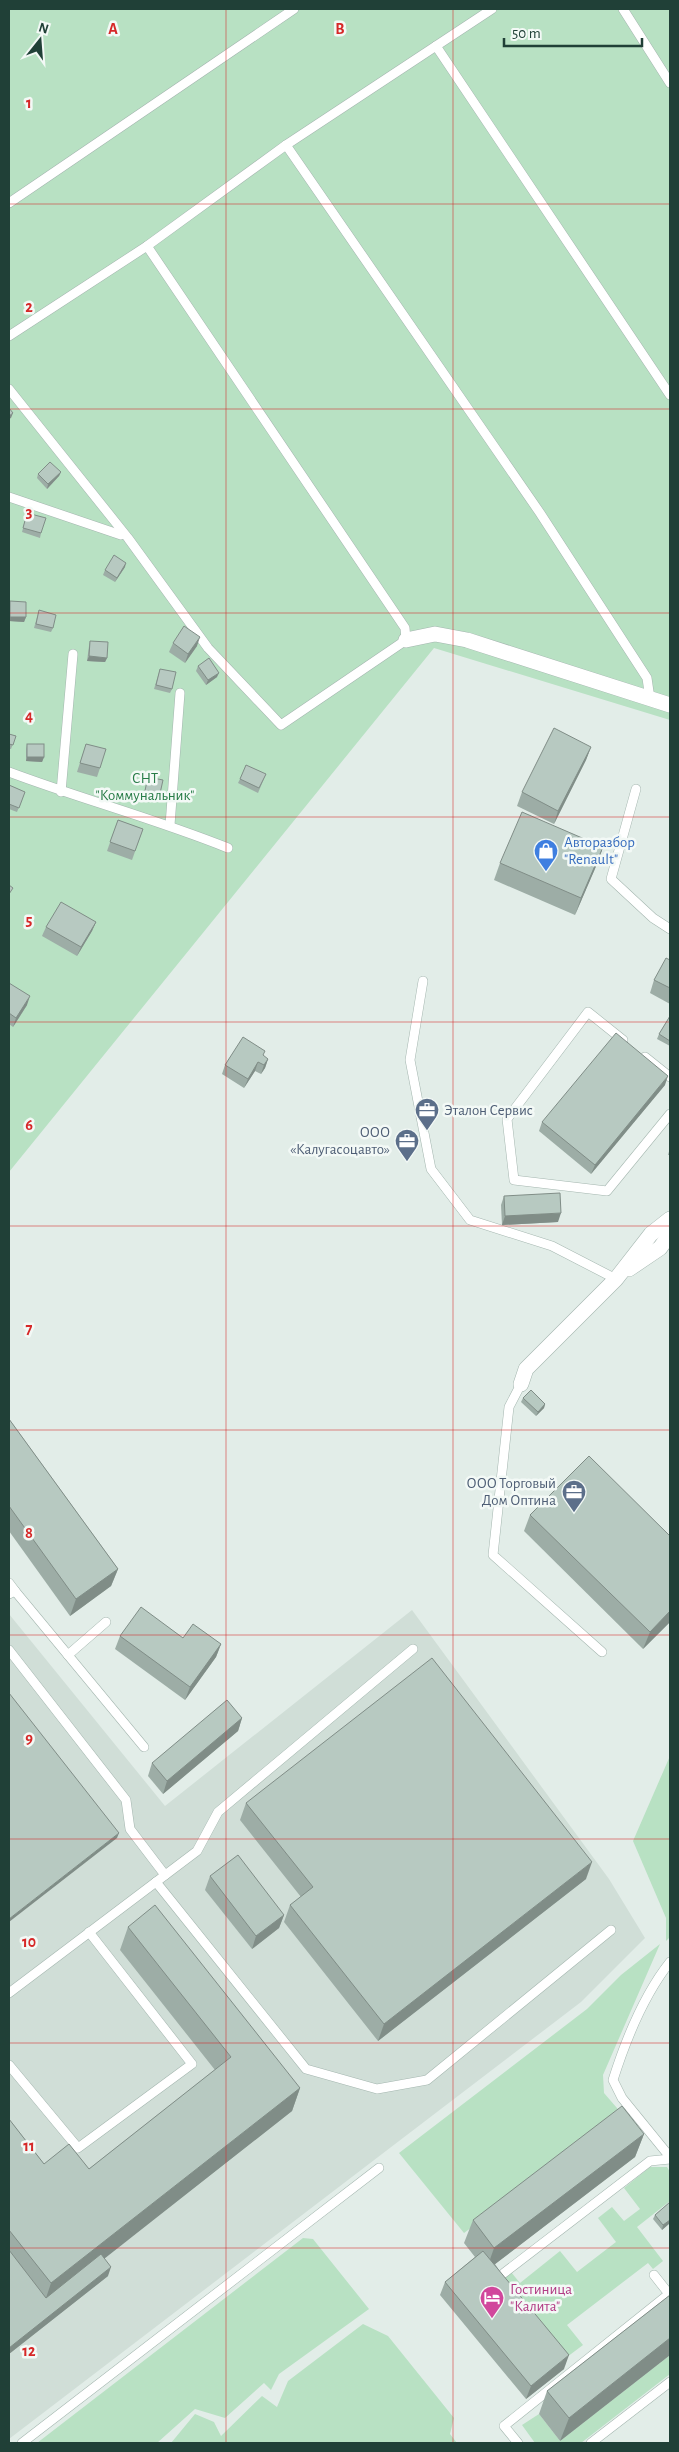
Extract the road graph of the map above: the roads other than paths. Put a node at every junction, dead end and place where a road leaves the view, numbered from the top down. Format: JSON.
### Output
{"nodes":[{"id":1,"x":294,"y":9,"type":"edge"},
{"id":2,"x":492,"y":9,"type":"edge"},
{"id":3,"x":623,"y":9,"type":"edge"},
{"id":4,"x":436,"y":46,"type":"junction"},
{"id":5,"x":670,"y":83,"type":"edge"},
{"id":6,"x":286,"y":145,"type":"junction"},
{"id":7,"x":9,"y":203,"type":"edge"},
{"id":8,"x":146,"y":246,"type":"junction"},
{"id":9,"x":9,"y":336,"type":"edge"},
{"id":10,"x":9,"y":390,"type":"edge"},
{"id":11,"x":670,"y":395,"type":"edge"},
{"id":12,"x":9,"y":497,"type":"edge"},
{"id":13,"x":121,"y":535,"type":"dead end"},
{"id":14,"x":406,"y":640,"type":"junction"},
{"id":15,"x":73,"y":654,"type":"dead end"},
{"id":16,"x":180,"y":693,"type":"dead end"},
{"id":17,"x":650,"y":699,"type":"junction"},
{"id":18,"x":670,"y":705,"type":"edge"},
{"id":19,"x":9,"y":772,"type":"edge"},
{"id":20,"x":636,"y":789,"type":"dead end"},
{"id":21,"x":61,"y":792,"type":"junction"},
{"id":22,"x":170,"y":825,"type":"junction"},
{"id":23,"x":228,"y":848,"type":"dead end"},
{"id":24,"x":670,"y":929,"type":"edge"},
{"id":25,"x":423,"y":981,"type":"dead end"},
{"id":26,"x":670,"y":1077,"type":"edge"},
{"id":27,"x":670,"y":1114,"type":"edge"},
{"id":28,"x":670,"y":1219,"type":"edge"},
{"id":29,"x":670,"y":1234,"type":"edge"},
{"id":30,"x":616,"y":1278,"type":"junction"},
{"id":31,"x":521,"y":1384,"type":"joint"},
{"id":32,"x":9,"y":1582,"type":"edge"},
{"id":33,"x":12,"y":1592,"type":"edge"},
{"id":34,"x":106,"y":1622,"type":"dead end"},
{"id":35,"x":413,"y":1649,"type":"dead end"},
{"id":36,"x":9,"y":1650,"type":"edge"},
{"id":37,"x":602,"y":1652,"type":"dead end"},
{"id":38,"x":68,"y":1655,"type":"junction"},
{"id":39,"x":144,"y":1747,"type":"dead end"},
{"id":40,"x":165,"y":1875,"type":"junction"},
{"id":41,"x":156,"y":1882,"type":"junction"},
{"id":42,"x":610,"y":1930,"type":"dead end"},
{"id":43,"x":90,"y":1932,"type":"junction"},
{"id":44,"x":670,"y":1962,"type":"edge"},
{"id":45,"x":10,"y":1988,"type":"edge"},
{"id":46,"x":9,"y":2065,"type":"edge"},
{"id":47,"x":670,"y":2158,"type":"edge"},
{"id":48,"x":379,"y":2168,"type":"dead end"},
{"id":49,"x":504,"y":2273,"type":"edge"},
{"id":50,"x":654,"y":2275,"type":"dead end"},
{"id":51,"x":670,"y":2382,"type":"edge"},
{"id":52,"x":22,"y":2443,"type":"edge"},
{"id":53,"x":518,"y":2443,"type":"edge"},
{"id":54,"x":590,"y":2443,"type":"edge"}],
"edges":[{"from":1,"to":7,"type":"lane"},
{"from":2,"to":4,"type":"lane"},
{"from":3,"to":5,"type":"lane"},
{"from":4,"to":6,"type":"lane"},
{"from":4,"to":11,"type":"lane"},
{"from":6,"to":8,"type":"lane"},
{"from":6,"to":17,"type":"lane"},
{"from":8,"to":9,"type":"lane"},
{"from":8,"to":14,"type":"lane"},
{"from":10,"to":14,"type":"lane"},
{"from":12,"to":13,"type":"lane"},
{"from":14,"to":17,"type":"street"},
{"from":15,"to":21,"type":"lane"},
{"from":16,"to":22,"type":"lane"},
{"from":17,"to":18,"type":"street"},
{"from":19,"to":21,"type":"lane"},
{"from":20,"to":24,"type":"lane"},
{"from":21,"to":22,"type":"lane"},
{"from":22,"to":23,"type":"lane"},
{"from":25,"to":30,"type":"lane"},
{"from":26,"to":27,"type":"lane"},
{"from":28,"to":30,"type":"street"},
{"from":29,"to":30,"type":"street"},
{"from":30,"to":31,"type":"street"},
{"from":31,"to":37,"type":"lane"},
{"from":32,"to":33,"type":"lane"},
{"from":33,"to":38,"type":"lane"},
{"from":34,"to":38,"type":"lane"},
{"from":35,"to":40,"type":"lane"},
{"from":36,"to":40,"type":"lane"},
{"from":38,"to":39,"type":"lane"},
{"from":40,"to":41,"type":"lane"},
{"from":41,"to":42,"type":"lane"},
{"from":41,"to":43,"type":"lane"},
{"from":43,"to":45,"type":"lane"},
{"from":43,"to":46,"type":"lane"},
{"from":44,"to":47,"type":"lane"},
{"from":47,"to":49,"type":"lane"},
{"from":48,"to":52,"type":"lane"},
{"from":50,"to":53,"type":"lane"},
{"from":51,"to":54,"type":"lane"}]}
